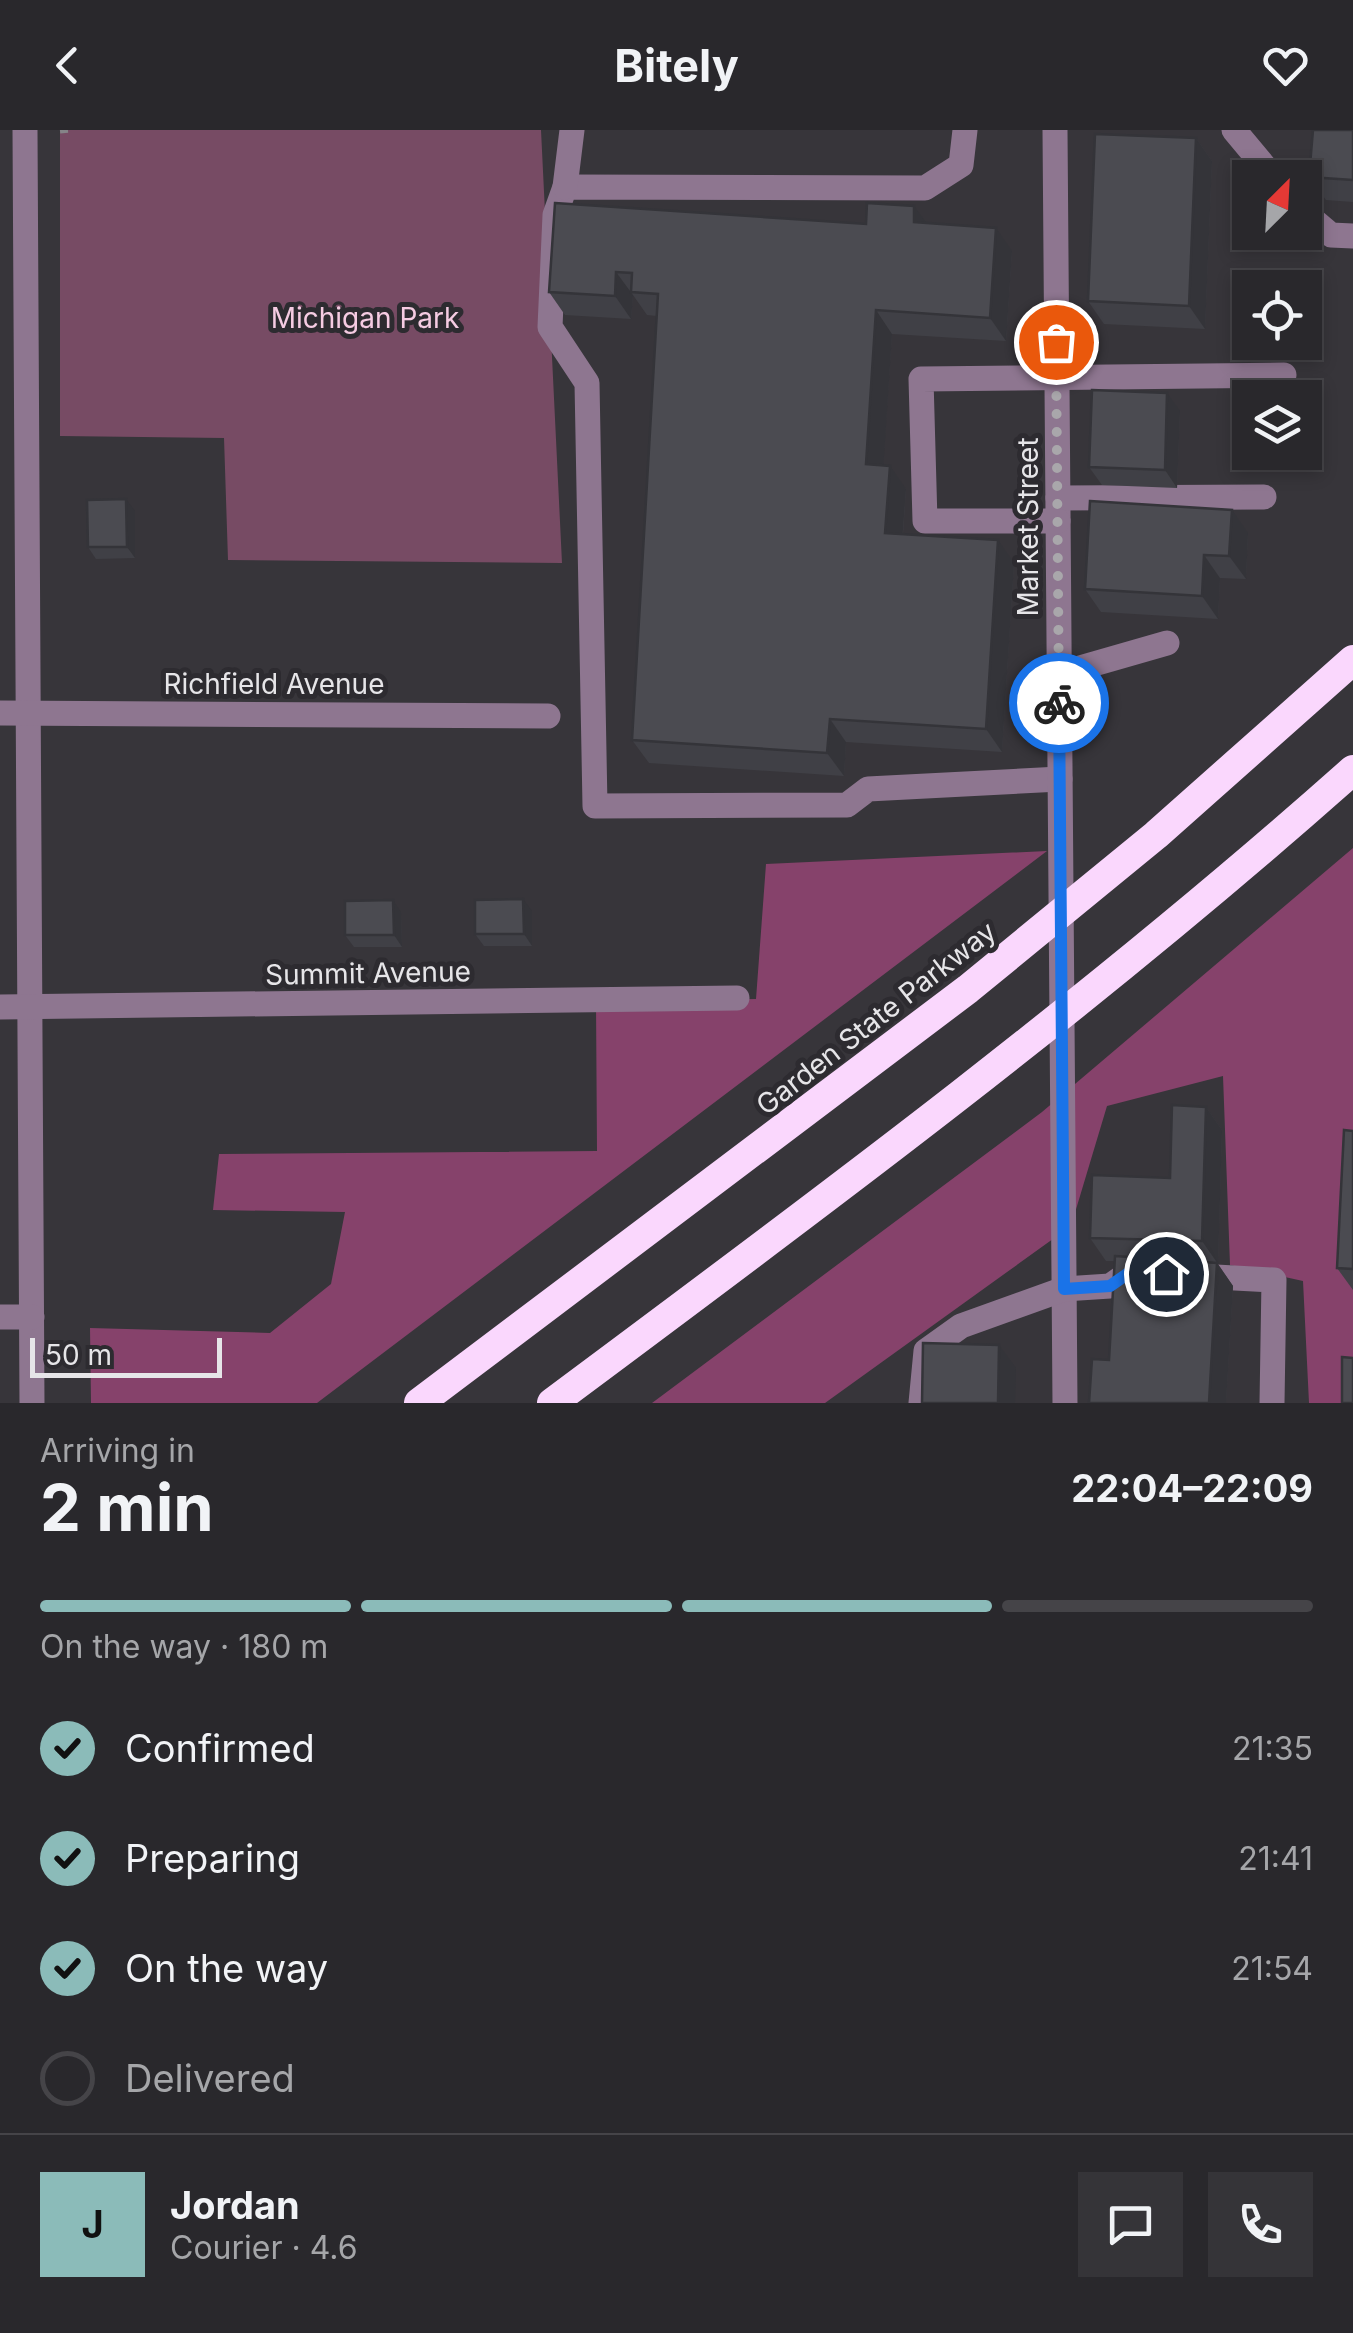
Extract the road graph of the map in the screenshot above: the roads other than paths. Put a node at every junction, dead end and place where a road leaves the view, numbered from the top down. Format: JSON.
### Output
{"nodes":[{"id":1,"x":25,"y":130,"type":"edge"},
{"id":2,"x":572,"y":130,"type":"edge"},
{"id":3,"x":965,"y":130,"type":"edge"},
{"id":4,"x":1055,"y":130,"type":"edge"},
{"id":5,"x":1234,"y":130,"type":"edge"},
{"id":6,"x":1259,"y":160,"type":"edge"},
{"id":7,"x":565,"y":187,"type":"junction"},
{"id":8,"x":1322,"y":228,"type":"edge"},
{"id":9,"x":1353,"y":236,"type":"edge"},
{"id":10,"x":1284,"y":376,"type":"dead end"},
{"id":11,"x":1057,"y":377,"type":"junction"},
{"id":12,"x":12,"y":420,"type":"edge"},
{"id":13,"x":1264,"y":497,"type":"dead end"},
{"id":14,"x":1058,"y":510,"type":"junction"},
{"id":15,"x":1168,"y":643,"type":"dead end"},
{"id":16,"x":1353,"y":660,"type":"edge"},
{"id":17,"x":1059,"y":674,"type":"junction"},
{"id":18,"x":13,"y":713,"type":"edge"},
{"id":19,"x":548,"y":716,"type":"dead end"},
{"id":20,"x":1353,"y":770,"type":"edge"},
{"id":21,"x":1060,"y":780,"type":"junction"},
{"id":22,"x":736,"y":998,"type":"dead end"},
{"id":23,"x":0,"y":1007,"type":"edge"},
{"id":24,"x":27,"y":1007,"type":"junction"},
{"id":25,"x":1064,"y":1289,"type":"junction"},
{"id":26,"x":0,"y":1317,"type":"edge"},
{"id":27,"x":32,"y":1317,"type":"junction"},
{"id":28,"x":32,"y":1403,"type":"edge"},
{"id":29,"x":419,"y":1403,"type":"edge"},
{"id":30,"x":552,"y":1403,"type":"edge"},
{"id":31,"x":921,"y":1403,"type":"edge"},
{"id":32,"x":1065,"y":1403,"type":"edge"},
{"id":33,"x":1272,"y":1403,"type":"edge"}],
"edges":[{"from":1,"to":12,"type":"street"},
{"from":2,"to":7,"type":"street"},
{"from":3,"to":7,"type":"street"},
{"from":4,"to":11,"type":"street","name":"Market Street"},
{"from":5,"to":6,"type":"street"},
{"from":7,"to":21,"type":"street"},
{"from":8,"to":9,"type":"street"},
{"from":10,"to":11,"type":"street"},
{"from":11,"to":14,"type":"street","name":"Market Street"},
{"from":11,"to":14,"type":"street"},
{"from":12,"to":18,"type":"street"},
{"from":13,"to":14,"type":"street"},
{"from":14,"to":17,"type":"street","name":"Market Street"},
{"from":15,"to":17,"type":"street"},
{"from":16,"to":29,"type":"highway","name":"Garden State Parkway"},
{"from":17,"to":21,"type":"street","name":"Market Street"},
{"from":18,"to":19,"type":"street","name":"Richfield Avenue"},
{"from":18,"to":24,"type":"street"},
{"from":20,"to":30,"type":"highway"},
{"from":21,"to":25,"type":"street","name":"Market Street"},
{"from":22,"to":24,"type":"street","name":"Summit Avenue"},
{"from":23,"to":24,"type":"street","name":"Summit Avenue"},
{"from":24,"to":27,"type":"street"},
{"from":25,"to":31,"type":"street"},
{"from":25,"to":32,"type":"street","name":"Market Street"},
{"from":25,"to":33,"type":"street"},
{"from":26,"to":27,"type":"street"},
{"from":27,"to":28,"type":"street"}]}
